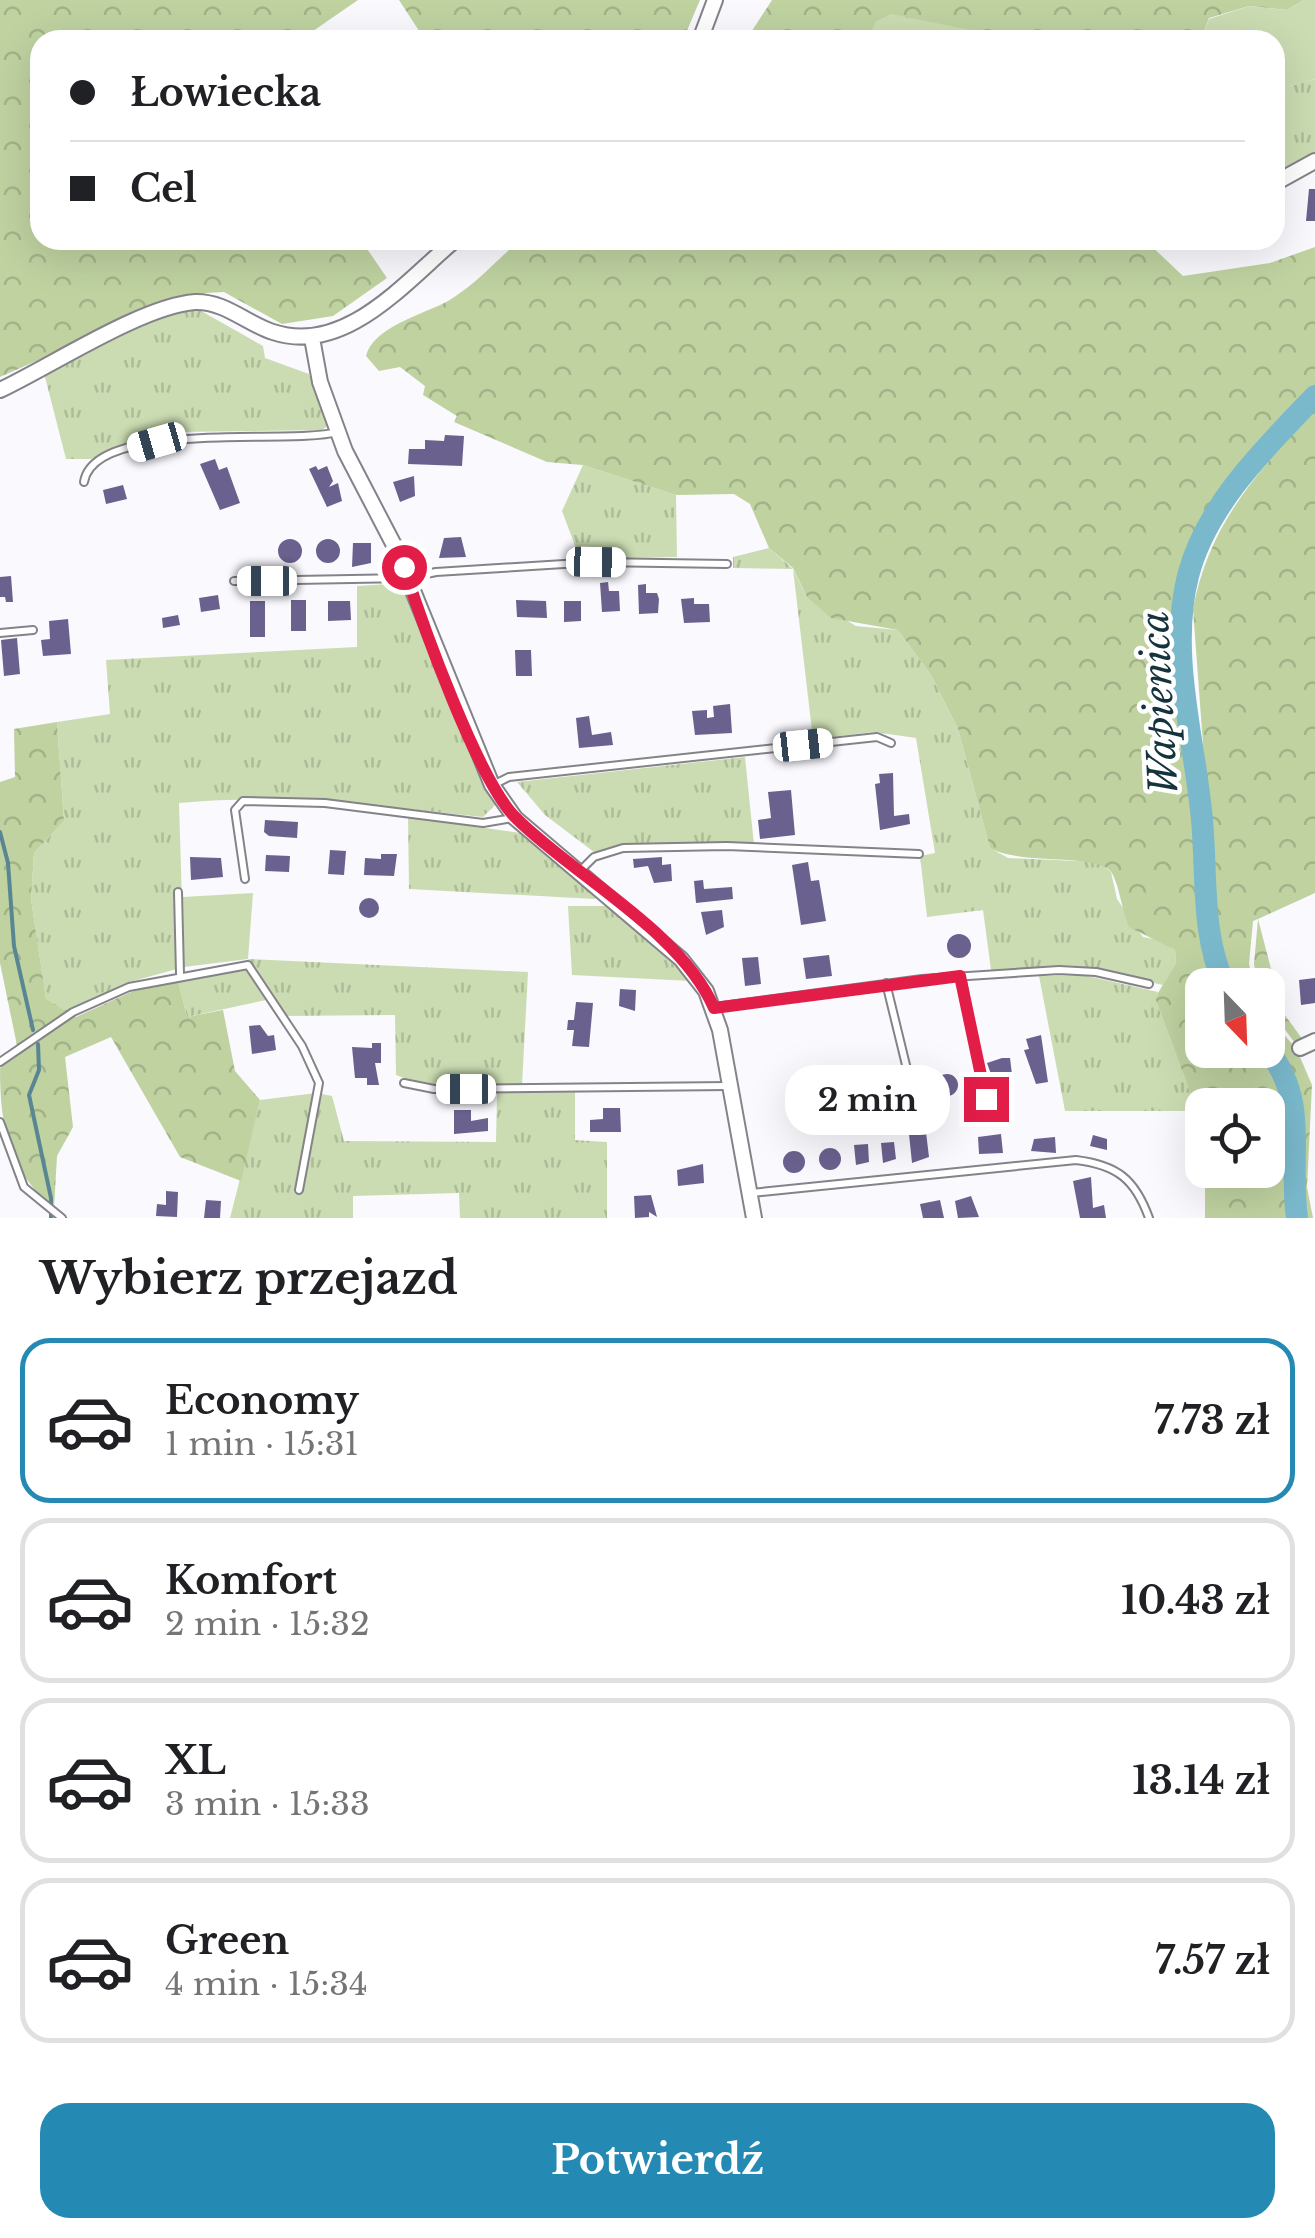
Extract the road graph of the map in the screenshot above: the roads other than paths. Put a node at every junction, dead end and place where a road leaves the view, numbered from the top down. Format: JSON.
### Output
{"nodes":[{"id":1,"x":715,"y":0,"type":"edge"},
{"id":2,"x":704,"y":30,"type":"edge"},
{"id":3,"x":1315,"y":161,"type":"edge"},
{"id":4,"x":1285,"y":177,"type":"edge"},
{"id":5,"x":443,"y":250,"type":"edge"},
{"id":6,"x":312,"y":338,"type":"junction"},
{"id":7,"x":0,"y":390,"type":"edge"},
{"id":8,"x":338,"y":431,"type":"junction"},
{"id":9,"x":84,"y":482,"type":"dead end"},
{"id":10,"x":728,"y":564,"type":"dead end"},
{"id":11,"x":407,"y":578,"type":"junction"},
{"id":12,"x":234,"y":581,"type":"dead end"},
{"id":13,"x":33,"y":630,"type":"dead end"},
{"id":14,"x":0,"y":633,"type":"edge"},
{"id":15,"x":891,"y":743,"type":"dead end"},
{"id":16,"x":492,"y":785,"type":"junction"},
{"id":17,"x":515,"y":818,"type":"junction"},
{"id":18,"x":919,"y":854,"type":"dead end"},
{"id":19,"x":581,"y":870,"type":"junction"},
{"id":20,"x":246,"y":879,"type":"dead end"},
{"id":21,"x":178,"y":892,"type":"dead end"},
{"id":22,"x":180,"y":974,"type":"junction"},
{"id":23,"x":960,"y":976,"type":"junction"},
{"id":24,"x":886,"y":984,"type":"junction"},
{"id":25,"x":1149,"y":984,"type":"dead end"},
{"id":26,"x":714,"y":1008,"type":"junction"},
{"id":27,"x":1315,"y":1041,"type":"edge"},
{"id":28,"x":1300,"y":1048,"type":"dead end"},
{"id":29,"x":0,"y":1062,"type":"edge"},
{"id":30,"x":404,"y":1083,"type":"dead end"},
{"id":31,"x":730,"y":1086,"type":"junction"},
{"id":32,"x":986,"y":1099,"type":"dead end"},
{"id":33,"x":915,"y":1102,"type":"dead end"},
{"id":34,"x":0,"y":1122,"type":"edge"},
{"id":35,"x":299,"y":1190,"type":"dead end"},
{"id":36,"x":750,"y":1194,"type":"junction"},
{"id":37,"x":60,"y":1216,"type":"edge"},
{"id":38,"x":754,"y":1218,"type":"edge"},
{"id":39,"x":1148,"y":1218,"type":"edge"}],
"edges":[{"from":1,"to":2,"type":"street"},
{"from":3,"to":4,"type":"street"},
{"from":5,"to":6,"type":"street"},
{"from":6,"to":7,"type":"street"},
{"from":6,"to":8,"type":"street"},
{"from":8,"to":9,"type":"lane"},
{"from":8,"to":11,"type":"street"},
{"from":10,"to":11,"type":"lane"},
{"from":11,"to":12,"type":"lane"},
{"from":11,"to":16,"type":"street"},
{"from":13,"to":14,"type":"lane"},
{"from":15,"to":16,"type":"lane"},
{"from":16,"to":17,"type":"street"},
{"from":17,"to":19,"type":"street"},
{"from":17,"to":20,"type":"lane"},
{"from":18,"to":19,"type":"lane"},
{"from":19,"to":26,"type":"street"},
{"from":21,"to":22,"type":"lane"},
{"from":22,"to":29,"type":"lane"},
{"from":22,"to":35,"type":"lane"},
{"from":23,"to":24,"type":"lane"},
{"from":23,"to":25,"type":"lane"},
{"from":23,"to":32,"type":"lane"},
{"from":24,"to":26,"type":"lane"},
{"from":24,"to":33,"type":"lane"},
{"from":26,"to":31,"type":"street"},
{"from":27,"to":28,"type":"street"},
{"from":30,"to":31,"type":"lane"},
{"from":31,"to":36,"type":"street"},
{"from":34,"to":37,"type":"lane"},
{"from":36,"to":38,"type":"street"},
{"from":36,"to":39,"type":"lane"}]}
